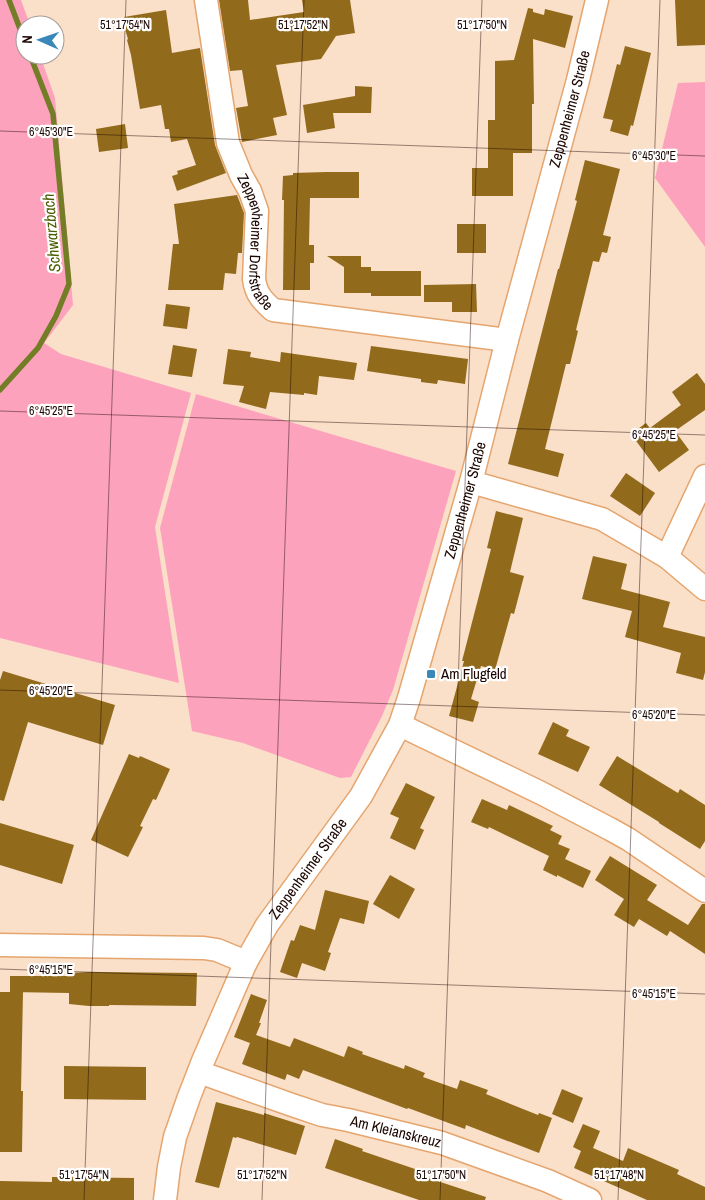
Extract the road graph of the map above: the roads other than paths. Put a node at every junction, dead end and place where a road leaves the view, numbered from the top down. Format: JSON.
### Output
{"nodes":[{"id":1,"x":206,"y":0,"type":"edge"},
{"id":2,"x":597,"y":0,"type":"edge"},
{"id":3,"x":507,"y":340,"type":"junction"},
{"id":4,"x":705,"y":476,"type":"edge"},
{"id":5,"x":471,"y":482,"type":"junction"},
{"id":6,"x":667,"y":557,"type":"junction"},
{"id":7,"x":705,"y":589,"type":"edge"},
{"id":8,"x":400,"y":725,"type":"junction"},
{"id":9,"x":705,"y":891,"type":"edge"},
{"id":10,"x":0,"y":945,"type":"edge"},
{"id":11,"x":246,"y":962,"type":"junction"},
{"id":12,"x":199,"y":1072,"type":"junction"},
{"id":13,"x":165,"y":1200,"type":"edge"},
{"id":14,"x":590,"y":1200,"type":"edge"}],
"edges":[{"from":1,"to":3,"type":"street","name":"Zeppenheimer Dorfstraße"},
{"from":2,"to":3,"type":"street","name":"Zeppenheimer Straße"},
{"from":3,"to":5,"type":"street","name":"Zeppenheimer Straße"},
{"from":4,"to":6,"type":"street"},
{"from":5,"to":6,"type":"street"},
{"from":5,"to":8,"type":"street","name":"Zeppenheimer Straße"},
{"from":6,"to":7,"type":"street"},
{"from":8,"to":9,"type":"street"},
{"from":8,"to":11,"type":"street","name":"Zeppenheimer Straße"},
{"from":10,"to":11,"type":"street"},
{"from":11,"to":12,"type":"street","name":"Zeppenheimer Straße"},
{"from":12,"to":13,"type":"street","name":"Zeppenheimer Straße"},
{"from":12,"to":14,"type":"street","name":"Am Kleianskreuz"}]}
